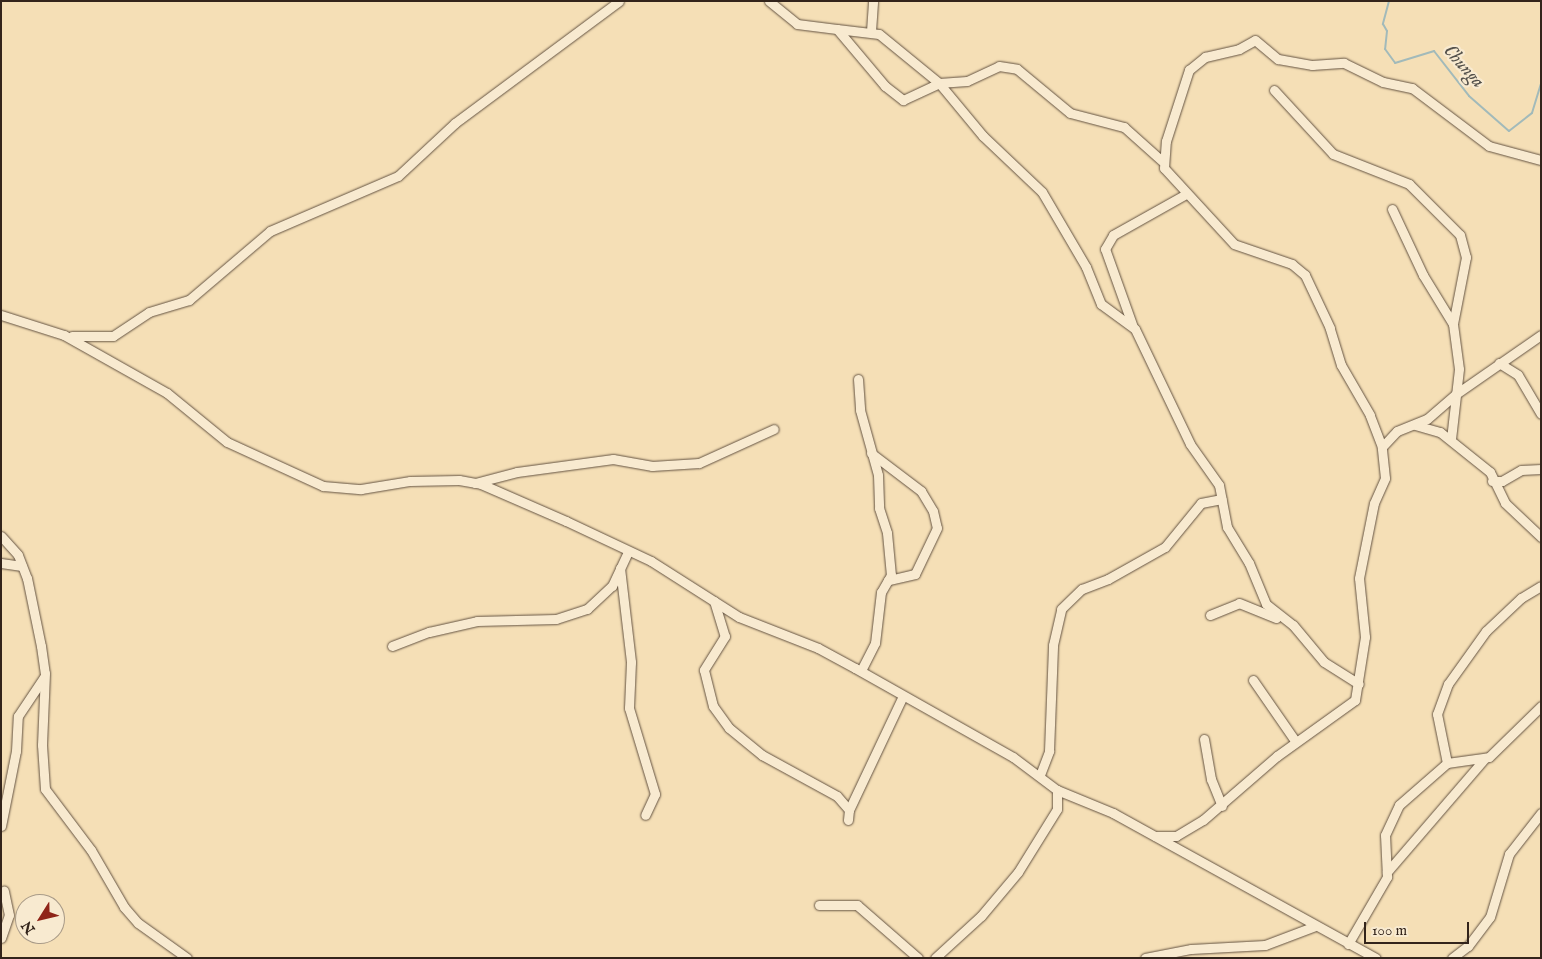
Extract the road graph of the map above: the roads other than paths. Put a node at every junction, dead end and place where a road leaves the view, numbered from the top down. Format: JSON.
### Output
{"nodes":[{"id":1,"x":619,"y":1,"type":"edge"},
{"id":2,"x":769,"y":1,"type":"edge"},
{"id":3,"x":873,"y":1,"type":"edge"},
{"id":4,"x":837,"y":29,"type":"junction"},
{"id":5,"x":871,"y":31,"type":"junction"},
{"id":6,"x":939,"y":83,"type":"junction"},
{"id":7,"x":1274,"y":90,"type":"dead end"},
{"id":8,"x":1541,"y":160,"type":"edge"},
{"id":9,"x":1162,"y":161,"type":"junction"},
{"id":10,"x":1186,"y":194,"type":"junction"},
{"id":11,"x":1392,"y":209,"type":"dead end"},
{"id":12,"x":1,"y":315,"type":"edge"},
{"id":13,"x":1453,"y":324,"type":"junction"},
{"id":14,"x":1133,"y":327,"type":"junction"},
{"id":15,"x":64,"y":335,"type":"junction"},
{"id":16,"x":1541,"y":335,"type":"edge"},
{"id":17,"x":1499,"y":364,"type":"junction"},
{"id":18,"x":858,"y":379,"type":"dead end"},
{"id":19,"x":1456,"y":394,"type":"junction"},
{"id":20,"x":1541,"y":414,"type":"edge"},
{"id":21,"x":1415,"y":425,"type":"junction"},
{"id":22,"x":774,"y":429,"type":"dead end"},
{"id":23,"x":1450,"y":438,"type":"junction"},
{"id":24,"x":1382,"y":447,"type":"junction"},
{"id":25,"x":870,"y":453,"type":"junction"},
{"id":26,"x":1541,"y":469,"type":"edge"},
{"id":27,"x":1492,"y":481,"type":"junction"},
{"id":28,"x":475,"y":483,"type":"junction"},
{"id":29,"x":1222,"y":498,"type":"junction"},
{"id":30,"x":1,"y":536,"type":"edge"},
{"id":31,"x":1541,"y":537,"type":"edge"},
{"id":32,"x":628,"y":551,"type":"junction"},
{"id":33,"x":1,"y":563,"type":"edge"},
{"id":34,"x":22,"y":566,"type":"junction"},
{"id":35,"x":620,"y":568,"type":"junction"},
{"id":36,"x":888,"y":580,"type":"junction"},
{"id":37,"x":1541,"y":586,"type":"edge"},
{"id":38,"x":714,"y":601,"type":"junction"},
{"id":39,"x":1210,"y":615,"type":"dead end"},
{"id":40,"x":1293,"y":625,"type":"junction"},
{"id":41,"x":392,"y":646,"type":"dead end"},
{"id":42,"x":861,"y":671,"type":"junction"},
{"id":43,"x":45,"y":675,"type":"junction"},
{"id":44,"x":1253,"y":680,"type":"dead end"},
{"id":45,"x":1359,"y":684,"type":"junction"},
{"id":46,"x":903,"y":696,"type":"junction"},
{"id":47,"x":1541,"y":706,"type":"edge"},
{"id":48,"x":1204,"y":739,"type":"dead end"},
{"id":49,"x":1296,"y":742,"type":"junction"},
{"id":50,"x":1485,"y":758,"type":"junction"},
{"id":51,"x":1446,"y":763,"type":"junction"},
{"id":52,"x":1040,"y":775,"type":"junction"},
{"id":53,"x":1057,"y":790,"type":"junction"},
{"id":54,"x":1222,"y":806,"type":"junction"},
{"id":55,"x":849,"y":810,"type":"junction"},
{"id":56,"x":1541,"y":813,"type":"edge"},
{"id":57,"x":645,"y":815,"type":"dead end"},
{"id":58,"x":848,"y":820,"type":"dead end"},
{"id":59,"x":1,"y":826,"type":"edge"},
{"id":60,"x":1155,"y":836,"type":"junction"},
{"id":61,"x":1387,"y":872,"type":"junction"},
{"id":62,"x":4,"y":891,"type":"dead end"},
{"id":63,"x":818,"y":905,"type":"dead end"},
{"id":64,"x":1314,"y":926,"type":"junction"},
{"id":65,"x":1,"y":938,"type":"edge"},
{"id":66,"x":1348,"y":944,"type":"junction"},
{"id":67,"x":187,"y":958,"type":"edge"},
{"id":68,"x":918,"y":958,"type":"edge"},
{"id":69,"x":935,"y":958,"type":"edge"},
{"id":70,"x":1145,"y":958,"type":"edge"},
{"id":71,"x":1376,"y":958,"type":"edge"},
{"id":72,"x":1452,"y":958,"type":"edge"}],
"edges":[{"from":1,"to":15,"type":"street"},
{"from":2,"to":4,"type":"street"},
{"from":3,"to":5,"type":"street"},
{"from":4,"to":5,"type":"street"},
{"from":4,"to":6,"type":"street"},
{"from":5,"to":6,"type":"street"},
{"from":6,"to":9,"type":"street"},
{"from":6,"to":14,"type":"street"},
{"from":7,"to":13,"type":"street"},
{"from":8,"to":9,"type":"street"},
{"from":9,"to":10,"type":"street"},
{"from":10,"to":14,"type":"street"},
{"from":10,"to":24,"type":"street"},
{"from":11,"to":13,"type":"street"},
{"from":12,"to":15,"type":"street"},
{"from":13,"to":19,"type":"street"},
{"from":14,"to":29,"type":"street"},
{"from":15,"to":28,"type":"street"},
{"from":16,"to":17,"type":"street"},
{"from":17,"to":19,"type":"street"},
{"from":17,"to":20,"type":"street"},
{"from":18,"to":25,"type":"street"},
{"from":19,"to":21,"type":"street"},
{"from":19,"to":23,"type":"street"},
{"from":21,"to":23,"type":"street"},
{"from":21,"to":24,"type":"street"},
{"from":22,"to":28,"type":"street"},
{"from":23,"to":27,"type":"street"},
{"from":24,"to":45,"type":"street"},
{"from":25,"to":36,"type":"street"},
{"from":25,"to":36,"type":"street"},
{"from":26,"to":27,"type":"street"},
{"from":27,"to":31,"type":"street"},
{"from":28,"to":32,"type":"street"},
{"from":29,"to":40,"type":"street"},
{"from":29,"to":52,"type":"street"},
{"from":30,"to":34,"type":"street"},
{"from":32,"to":35,"type":"street"},
{"from":32,"to":38,"type":"street"},
{"from":33,"to":34,"type":"street"},
{"from":34,"to":43,"type":"street"},
{"from":35,"to":41,"type":"street"},
{"from":35,"to":57,"type":"street"},
{"from":36,"to":42,"type":"street"},
{"from":37,"to":51,"type":"street"},
{"from":38,"to":42,"type":"street"},
{"from":38,"to":55,"type":"street"},
{"from":39,"to":40,"type":"street"},
{"from":40,"to":45,"type":"street"},
{"from":42,"to":46,"type":"street"},
{"from":43,"to":59,"type":"street"},
{"from":43,"to":67,"type":"street"},
{"from":44,"to":49,"type":"street"},
{"from":45,"to":49,"type":"street"},
{"from":46,"to":52,"type":"street"},
{"from":46,"to":55,"type":"street"},
{"from":47,"to":50,"type":"street"},
{"from":48,"to":54,"type":"street"},
{"from":49,"to":54,"type":"street"},
{"from":50,"to":51,"type":"street"},
{"from":50,"to":61,"type":"street"},
{"from":51,"to":61,"type":"street"},
{"from":52,"to":53,"type":"street"},
{"from":53,"to":60,"type":"street"},
{"from":53,"to":69,"type":"street"},
{"from":54,"to":60,"type":"street"},
{"from":55,"to":58,"type":"street"},
{"from":56,"to":72,"type":"street"},
{"from":60,"to":64,"type":"street"},
{"from":61,"to":66,"type":"street"},
{"from":62,"to":65,"type":"street"},
{"from":63,"to":68,"type":"street"},
{"from":64,"to":66,"type":"street"},
{"from":64,"to":70,"type":"street"},
{"from":66,"to":71,"type":"street"}]}
